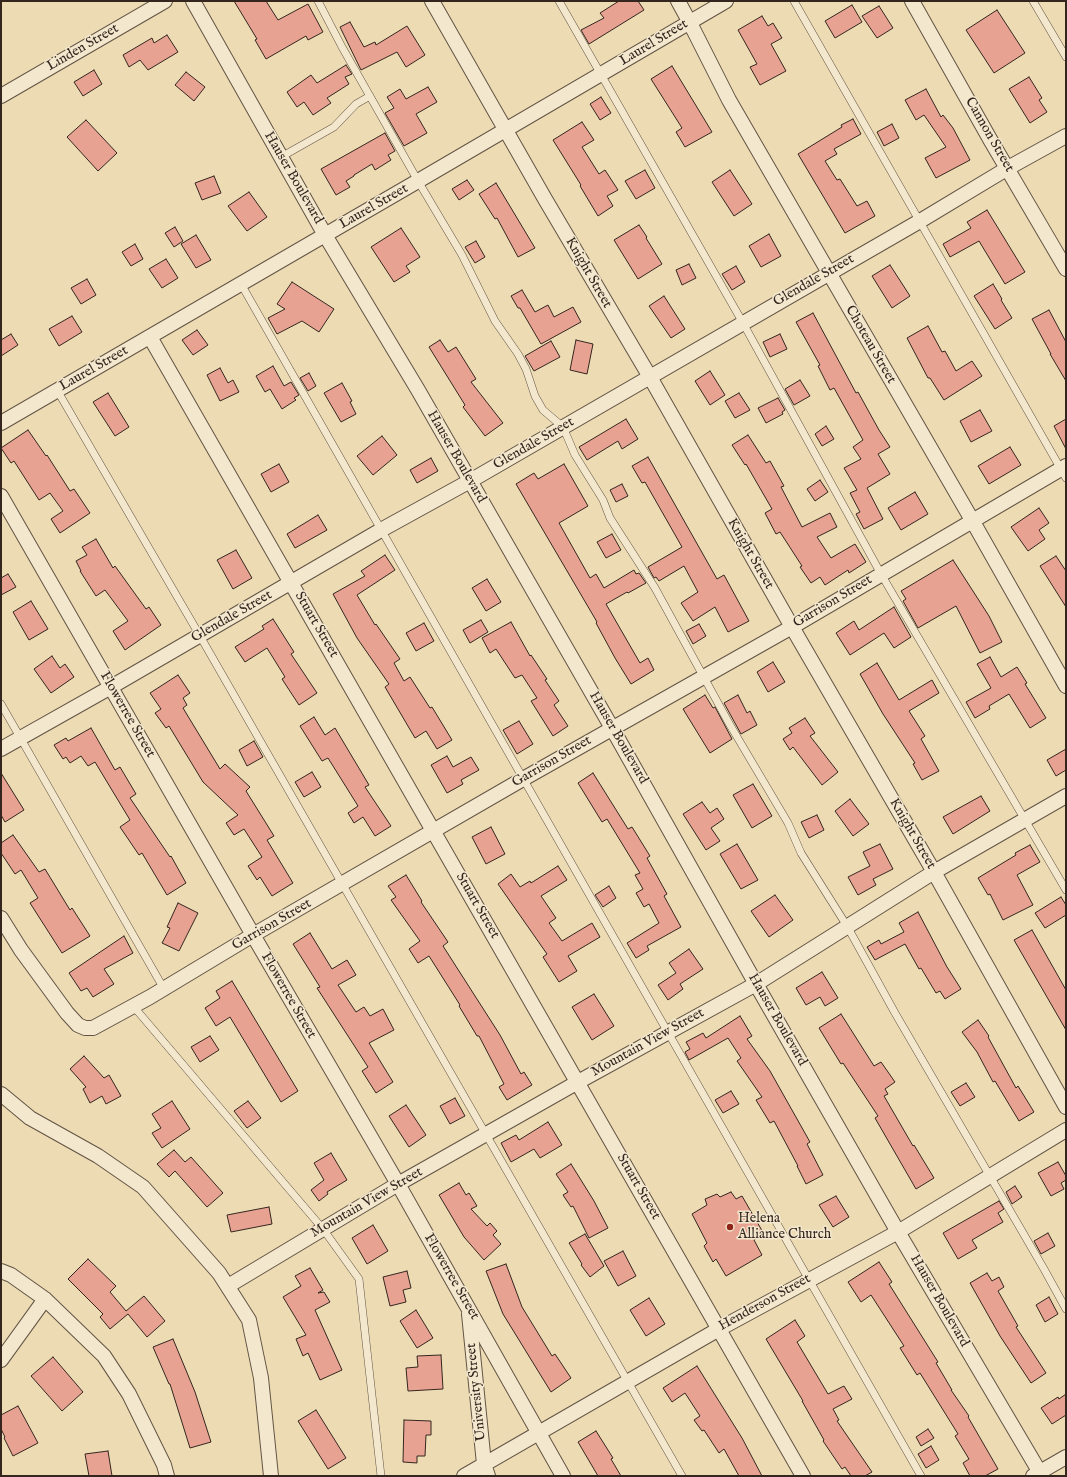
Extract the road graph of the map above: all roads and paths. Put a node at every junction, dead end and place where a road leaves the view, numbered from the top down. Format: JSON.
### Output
{"nodes":[{"id":1,"x":165,"y":1,"type":"edge"},
{"id":2,"x":193,"y":1,"type":"edge"},
{"id":3,"x":318,"y":1,"type":"edge"},
{"id":4,"x":432,"y":1,"type":"edge"},
{"id":5,"x":559,"y":1,"type":"edge"},
{"id":6,"x":678,"y":1,"type":"edge"},
{"id":7,"x":726,"y":1,"type":"edge"},
{"id":8,"x":794,"y":1,"type":"edge"},
{"id":9,"x":912,"y":1,"type":"edge"},
{"id":10,"x":1033,"y":1,"type":"edge"},
{"id":11,"x":689,"y":21,"type":"junction"},
{"id":12,"x":1066,"y":58,"type":"edge"},
{"id":13,"x":601,"y":74,"type":"junction"},
{"id":14,"x":2,"y":92,"type":"edge"},
{"id":15,"x":370,"y":96,"type":"junction"},
{"id":16,"x":506,"y":130,"type":"junction"},
{"id":17,"x":1066,"y":136,"type":"edge"},
{"id":18,"x":281,"y":157,"type":"junction"},
{"id":19,"x":1008,"y":168,"type":"junction"},
{"id":20,"x":418,"y":181,"type":"junction"},
{"id":21,"x":920,"y":221,"type":"junction"},
{"id":22,"x":325,"y":235,"type":"junction"},
{"id":23,"x":1066,"y":269,"type":"edge"},
{"id":24,"x":829,"y":273,"type":"junction"},
{"id":25,"x":241,"y":284,"type":"junction"},
{"id":26,"x":743,"y":322,"type":"junction"},
{"id":27,"x":150,"y":337,"type":"junction"},
{"id":28,"x":650,"y":377,"type":"junction"},
{"id":29,"x":56,"y":390,"type":"junction"},
{"id":30,"x":1,"y":423,"type":"edge"},
{"id":31,"x":563,"y":428,"type":"junction"},
{"id":32,"x":1064,"y":471,"type":"edge"},
{"id":33,"x":470,"y":481,"type":"junction"},
{"id":34,"x":1,"y":496,"type":"edge"},
{"id":35,"x":972,"y":520,"type":"junction"},
{"id":36,"x":381,"y":530,"type":"junction"},
{"id":37,"x":881,"y":574,"type":"junction"},
{"id":38,"x":292,"y":583,"type":"junction"},
{"id":39,"x":792,"y":627,"type":"junction"},
{"id":40,"x":200,"y":636,"type":"junction"},
{"id":41,"x":704,"y":676,"type":"junction"},
{"id":42,"x":1066,"y":686,"type":"edge"},
{"id":43,"x":112,"y":687,"type":"junction"},
{"id":44,"x":1,"y":704,"type":"edge"},
{"id":45,"x":612,"y":728,"type":"junction"},
{"id":46,"x":21,"y":738,"type":"junction"},
{"id":47,"x":1,"y":749,"type":"edge"},
{"id":48,"x":523,"y":778,"type":"junction"},
{"id":49,"x":1066,"y":796,"type":"edge"},
{"id":50,"x":1024,"y":820,"type":"junction"},
{"id":51,"x":434,"y":831,"type":"junction"},
{"id":52,"x":934,"y":872,"type":"junction"},
{"id":53,"x":343,"y":884,"type":"junction"},
{"id":54,"x":1066,"y":890,"type":"edge"},
{"id":55,"x":1,"y":918,"type":"edge"},
{"id":56,"x":847,"y":926,"type":"junction"},
{"id":57,"x":253,"y":935,"type":"junction"},
{"id":58,"x":756,"y":984,"type":"junction"},
{"id":59,"x":164,"y":989,"type":"junction"},
{"id":60,"x":134,"y":1006,"type":"junction"},
{"id":61,"x":668,"y":1032,"type":"junction"},
{"id":62,"x":578,"y":1082,"type":"junction"},
{"id":63,"x":1,"y":1094,"type":"edge"},
{"id":64,"x":1066,"y":1107,"type":"edge"},
{"id":65,"x":1066,"y":1130,"type":"edge"},
{"id":66,"x":486,"y":1135,"type":"junction"},
{"id":67,"x":990,"y":1176,"type":"junction"},
{"id":68,"x":398,"y":1184,"type":"junction"},
{"id":69,"x":323,"y":1229,"type":"junction"},
{"id":70,"x":898,"y":1232,"type":"junction"},
{"id":71,"x":1,"y":1270,"type":"edge"},
{"id":72,"x":809,"y":1279,"type":"junction"},
{"id":73,"x":228,"y":1286,"type":"junction"},
{"id":74,"x":45,"y":1299,"type":"junction"},
{"id":75,"x":468,"y":1308,"type":"junction"},
{"id":76,"x":1066,"y":1309,"type":"edge"},
{"id":77,"x":719,"y":1329,"type":"junction"},
{"id":78,"x":1,"y":1360,"type":"edge"},
{"id":79,"x":628,"y":1381,"type":"junction"},
{"id":80,"x":538,"y":1433,"type":"junction"},
{"id":81,"x":1066,"y":1457,"type":"edge"},
{"id":82,"x":486,"y":1470,"type":"edge"},
{"id":83,"x":268,"y":1475,"type":"edge"},
{"id":84,"x":1038,"y":1475,"type":"edge"},
{"id":85,"x":167,"y":1476,"type":"edge"},
{"id":86,"x":381,"y":1476,"type":"edge"},
{"id":87,"x":464,"y":1476,"type":"edge"},
{"id":88,"x":563,"y":1476,"type":"edge"},
{"id":89,"x":682,"y":1476,"type":"edge"},
{"id":90,"x":803,"y":1476,"type":"edge"},
{"id":91,"x":921,"y":1476,"type":"edge"}],
"edges":[{"from":1,"to":14,"type":"street","name":"Linden Street"},
{"from":2,"to":18,"type":"street","name":"Hauser Boulevard"},
{"from":3,"to":15,"type":"lane"},
{"from":4,"to":16,"type":"street","name":"Knight Street"},
{"from":5,"to":13,"type":"lane"},
{"from":6,"to":11,"type":"street","name":"Choteau Street"},
{"from":7,"to":11,"type":"street","name":"Laurel Street"},
{"from":8,"to":21,"type":"lane"},
{"from":9,"to":19,"type":"street","name":"Cannon Street"},
{"from":10,"to":12,"type":"lane"},
{"from":11,"to":13,"type":"street","name":"Laurel Street"},
{"from":11,"to":24,"type":"street","name":"Choteau Street"},
{"from":13,"to":16,"type":"street","name":"Laurel Street"},
{"from":13,"to":26,"type":"lane"},
{"from":15,"to":18,"type":"lane"},
{"from":15,"to":20,"type":"lane"},
{"from":16,"to":20,"type":"street","name":"Laurel Street"},
{"from":16,"to":28,"type":"street","name":"Knight Street"},
{"from":17,"to":19,"type":"street","name":"Glendale Street"},
{"from":18,"to":22,"type":"street","name":"Hauser Boulevard"},
{"from":19,"to":21,"type":"street","name":"Glendale Street"},
{"from":19,"to":23,"type":"street","name":"Cannon Street"},
{"from":20,"to":22,"type":"street","name":"Laurel Street"},
{"from":20,"to":31,"type":"lane"},
{"from":21,"to":24,"type":"street","name":"Glendale Street"},
{"from":21,"to":32,"type":"lane"},
{"from":22,"to":25,"type":"street","name":"Laurel Street"},
{"from":22,"to":33,"type":"street","name":"Hauser Boulevard"},
{"from":24,"to":26,"type":"street","name":"Glendale Street"},
{"from":24,"to":35,"type":"street","name":"Choteau Street"},
{"from":25,"to":27,"type":"street","name":"Laurel Street"},
{"from":25,"to":36,"type":"lane"},
{"from":26,"to":28,"type":"street","name":"Glendale Street"},
{"from":26,"to":37,"type":"lane"},
{"from":27,"to":29,"type":"street","name":"Laurel Street"},
{"from":27,"to":38,"type":"street","name":"Stuart Street"},
{"from":28,"to":31,"type":"street","name":"Glendale Street"},
{"from":28,"to":39,"type":"street","name":"Knight Street"},
{"from":29,"to":30,"type":"street","name":"Laurel Street"},
{"from":29,"to":40,"type":"lane"},
{"from":31,"to":33,"type":"street","name":"Glendale Street"},
{"from":31,"to":41,"type":"lane"},
{"from":32,"to":35,"type":"street","name":"Garrison Street"},
{"from":33,"to":36,"type":"street","name":"Glendale Street"},
{"from":33,"to":45,"type":"street","name":"Hauser Boulevard"},
{"from":34,"to":43,"type":"street","name":"Flowerree Street"},
{"from":35,"to":37,"type":"street","name":"Garrison Street"},
{"from":35,"to":42,"type":"street","name":"Choteau Street"},
{"from":36,"to":38,"type":"street","name":"Glendale Street"},
{"from":36,"to":48,"type":"lane"},
{"from":37,"to":39,"type":"street","name":"Garrison Street"},
{"from":37,"to":50,"type":"lane"},
{"from":38,"to":40,"type":"street","name":"Glendale Street"},
{"from":38,"to":51,"type":"street","name":"Stuart Street"},
{"from":39,"to":41,"type":"street","name":"Garrison Street"},
{"from":39,"to":52,"type":"street","name":"Knight Street"},
{"from":40,"to":43,"type":"street","name":"Glendale Street"},
{"from":40,"to":53,"type":"lane"},
{"from":41,"to":45,"type":"street","name":"Garrison Street"},
{"from":41,"to":56,"type":"lane"},
{"from":43,"to":46,"type":"street","name":"Glendale Street"},
{"from":43,"to":57,"type":"street","name":"Flowerree Street"},
{"from":44,"to":46,"type":"lane"},
{"from":45,"to":48,"type":"street","name":"Garrison Street"},
{"from":45,"to":58,"type":"street","name":"Hauser Boulevard"},
{"from":46,"to":47,"type":"street","name":"Glendale Street"},
{"from":46,"to":59,"type":"lane"},
{"from":48,"to":51,"type":"street","name":"Garrison Street"},
{"from":48,"to":61,"type":"lane"},
{"from":49,"to":50,"type":"street","name":"Mountain View Street"},
{"from":50,"to":52,"type":"street","name":"Mountain View Street"},
{"from":50,"to":54,"type":"lane"},
{"from":51,"to":53,"type":"street","name":"Garrison Street"},
{"from":51,"to":62,"type":"street","name":"Stuart Street"},
{"from":52,"to":56,"type":"street","name":"Mountain View Street"},
{"from":52,"to":64,"type":"street","name":"Knight Street"},
{"from":53,"to":57,"type":"street","name":"Garrison Street"},
{"from":53,"to":66,"type":"lane"},
{"from":55,"to":60,"type":"street","name":"Garrison Street"},
{"from":56,"to":58,"type":"street","name":"Mountain View Street"},
{"from":56,"to":67,"type":"lane"},
{"from":57,"to":59,"type":"street","name":"Garrison Street"},
{"from":57,"to":68,"type":"street","name":"Flowerree Street"},
{"from":58,"to":61,"type":"street","name":"Mountain View Street"},
{"from":58,"to":70,"type":"street","name":"Hauser Boulevard"},
{"from":59,"to":60,"type":"street","name":"Garrison Street"},
{"from":60,"to":69,"type":"lane"},
{"from":61,"to":62,"type":"street","name":"Mountain View Street"},
{"from":61,"to":72,"type":"lane"},
{"from":62,"to":66,"type":"street","name":"Mountain View Street"},
{"from":62,"to":77,"type":"street","name":"Stuart Street"},
{"from":63,"to":73,"type":"street"},
{"from":65,"to":67,"type":"street","name":"Henderson Street"},
{"from":66,"to":68,"type":"street","name":"Mountain View Street"},
{"from":66,"to":79,"type":"lane"},
{"from":67,"to":70,"type":"street","name":"Henderson Street"},
{"from":67,"to":76,"type":"lane"},
{"from":68,"to":69,"type":"street","name":"Mountain View Street"},
{"from":68,"to":75,"type":"street","name":"Flowerree Street"},
{"from":69,"to":73,"type":"street","name":"Mountain View Street"},
{"from":69,"to":86,"type":"lane"},
{"from":70,"to":72,"type":"street","name":"Henderson Street"},
{"from":70,"to":84,"type":"street","name":"Hauser Boulevard"},
{"from":71,"to":74,"type":"street"},
{"from":72,"to":77,"type":"street","name":"Henderson Street"},
{"from":72,"to":91,"type":"lane"},
{"from":73,"to":83,"type":"street"},
{"from":74,"to":78,"type":"street"},
{"from":74,"to":85,"type":"street"},
{"from":75,"to":80,"type":"street","name":"Flowerree Street"},
{"from":75,"to":82,"type":"street","name":"University Street"},
{"from":77,"to":79,"type":"street","name":"Henderson Street"},
{"from":77,"to":90,"type":"street","name":"Stuart Street"},
{"from":79,"to":80,"type":"street","name":"Henderson Street"},
{"from":79,"to":89,"type":"lane"},
{"from":80,"to":82,"type":"street","name":"Henderson Street"},
{"from":80,"to":88,"type":"street","name":"Flowerree Street"},
{"from":81,"to":84,"type":"street"},
{"from":82,"to":87,"type":"street","name":"Henderson Street"}]}
